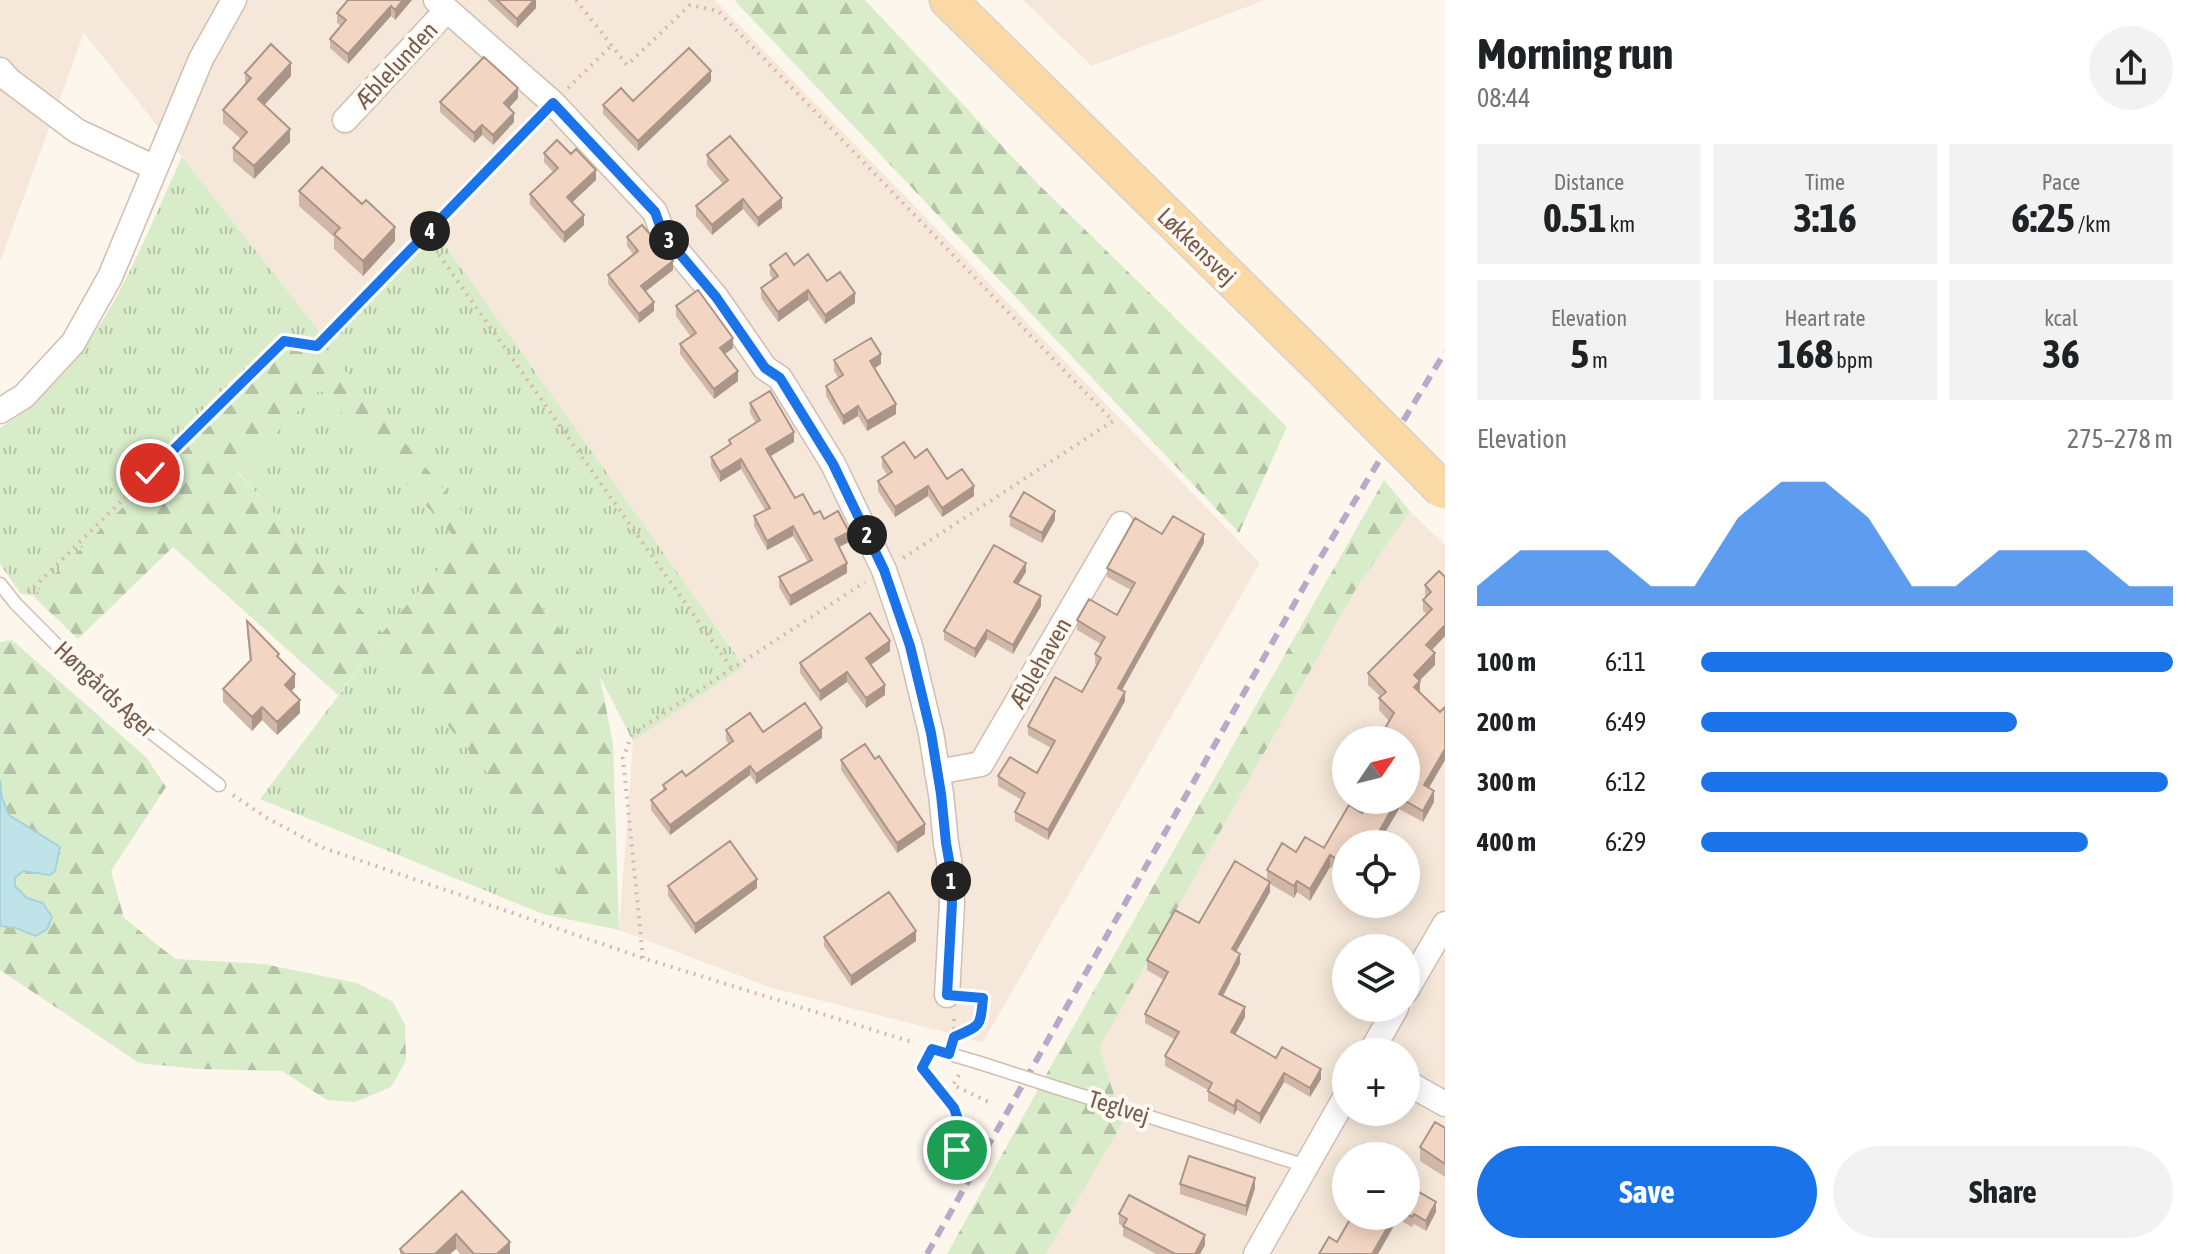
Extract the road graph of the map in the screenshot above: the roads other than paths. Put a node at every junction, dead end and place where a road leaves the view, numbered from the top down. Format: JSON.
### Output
{"nodes":[{"id":1,"x":234,"y":0,"type":"edge"},
{"id":2,"x":948,"y":0,"type":"edge"},
{"id":3,"x":442,"y":5,"type":"edge"},
{"id":4,"x":0,"y":70,"type":"edge"},
{"id":5,"x":345,"y":120,"type":"dead end"},
{"id":6,"x":155,"y":168,"type":"junction"},
{"id":7,"x":0,"y":411,"type":"edge"},
{"id":8,"x":1444,"y":491,"type":"edge"},
{"id":9,"x":1121,"y":524,"type":"dead end"},
{"id":10,"x":0,"y":584,"type":"edge"},
{"id":11,"x":937,"y":772,"type":"junction"},
{"id":12,"x":219,"y":785,"type":"road end"},
{"id":13,"x":1445,"y":924,"type":"edge"},
{"id":14,"x":1420,"y":967,"type":"edge"},
{"id":15,"x":947,"y":995,"type":"road end"},
{"id":16,"x":922,"y":1068,"type":"road end"},
{"id":17,"x":1420,"y":1090,"type":"edge"},
{"id":18,"x":1445,"y":1104,"type":"edge"},
{"id":19,"x":1332,"y":1120,"type":"edge"},
{"id":20,"x":1306,"y":1166,"type":"junction"},
{"id":21,"x":1256,"y":1254,"type":"edge"}],
"edges":[{"from":1,"to":6,"type":"street"},
{"from":2,"to":8,"type":"main road","name":"Løkkensvej","bridge":true},
{"from":3,"to":5,"type":"street","name":"Æblelunden"},
{"from":3,"to":11,"type":"street","name":"Æblelunden"},
{"from":4,"to":6,"type":"street"},
{"from":6,"to":7,"type":"street"},
{"from":9,"to":11,"type":"street","name":"Æblehaven"},
{"from":10,"to":12,"type":"lane","name":"Høngårds Ager"},
{"from":11,"to":15,"type":"street","name":"Æblelunden"},
{"from":13,"to":14,"type":"street"},
{"from":16,"to":20,"type":"lane","name":"Teglvej","bridge":true},
{"from":17,"to":18,"type":"street"},
{"from":19,"to":20,"type":"street"},
{"from":20,"to":21,"type":"street"}]}
